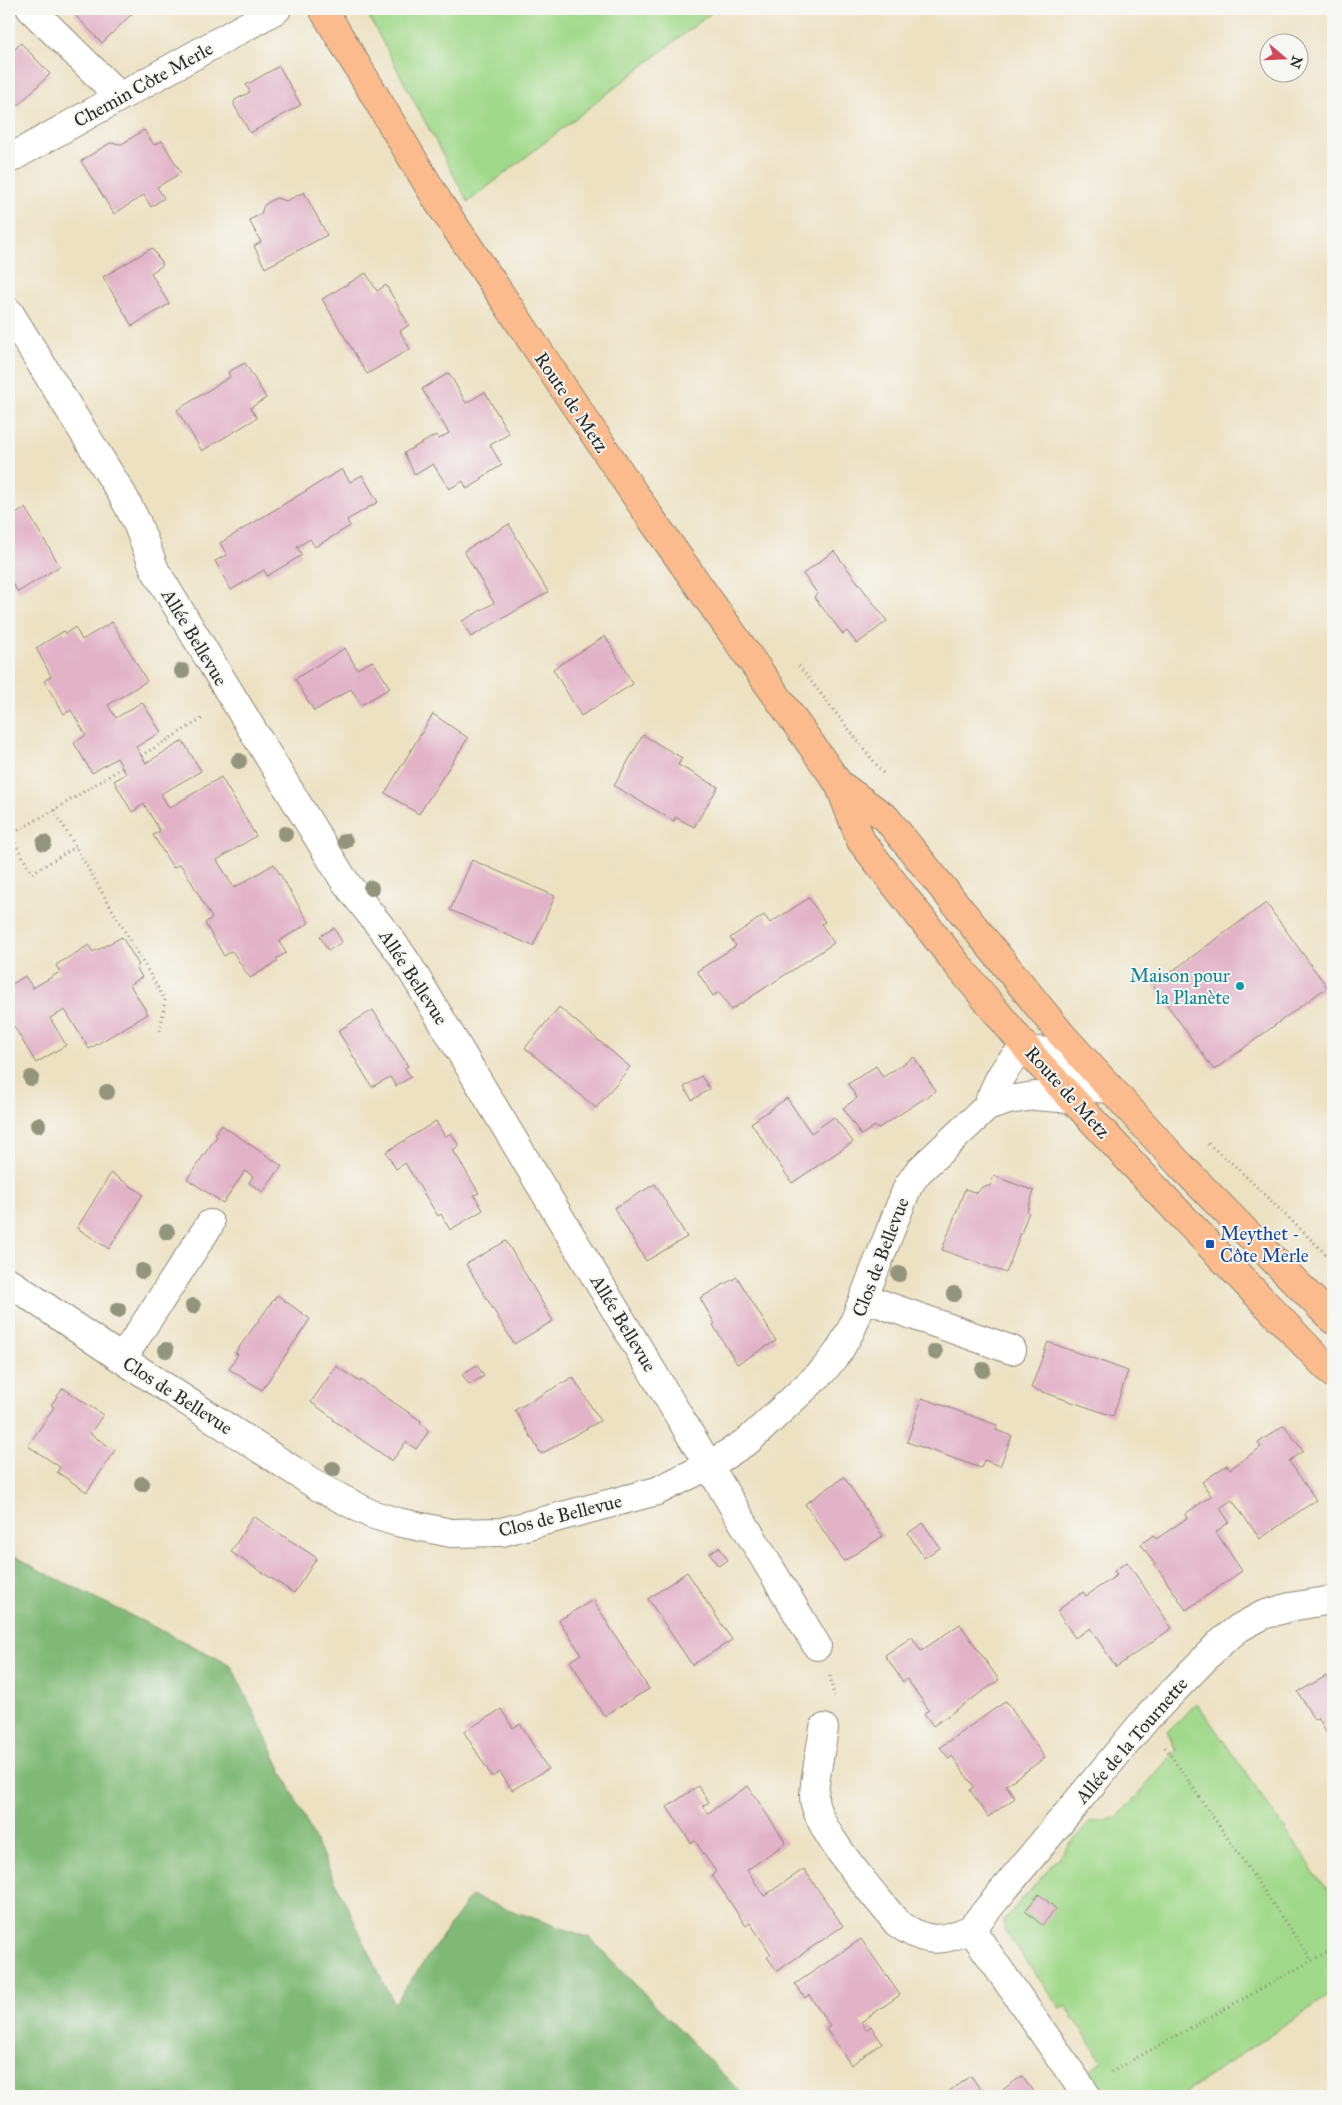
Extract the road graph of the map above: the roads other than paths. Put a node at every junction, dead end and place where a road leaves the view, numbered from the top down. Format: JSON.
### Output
{"nodes":[{"id":1,"x":31,"y":9,"type":"edge"},
{"id":2,"x":277,"y":9,"type":"edge"},
{"id":3,"x":323,"y":9,"type":"edge"},
{"id":4,"x":119,"y":96,"type":"junction"},
{"id":5,"x":9,"y":160,"type":"edge"},
{"id":6,"x":9,"y":312,"type":"edge"},
{"id":7,"x":839,"y":784,"type":"junction"},
{"id":8,"x":1029,"y":1051,"type":"junction"},
{"id":9,"x":1111,"y":1089,"type":"junction"},
{"id":10,"x":1073,"y":1099,"type":"junction"},
{"id":11,"x":987,"y":1107,"type":"junction"},
{"id":12,"x":210,"y":1224,"type":"dead end"},
{"id":13,"x":9,"y":1282,"type":"edge"},
{"id":14,"x":864,"y":1298,"type":"junction"},
{"id":15,"x":1333,"y":1320,"type":"edge"},
{"id":16,"x":1012,"y":1350,"type":"dead end"},
{"id":17,"x":122,"y":1359,"type":"junction"},
{"id":18,"x":1333,"y":1374,"type":"edge"},
{"id":19,"x":710,"y":1465,"type":"junction"},
{"id":20,"x":1331,"y":1600,"type":"edge"},
{"id":21,"x":817,"y":1646,"type":"road end"},
{"id":22,"x":824,"y":1728,"type":"road end"},
{"id":23,"x":971,"y":1929,"type":"junction"},
{"id":24,"x":1087,"y":2096,"type":"edge"}],
"edges":[{"from":1,"to":4,"type":"street"},
{"from":2,"to":4,"type":"street","name":"Chemin Côte Merle"},
{"from":3,"to":7,"type":"main road","name":"Route de Metz"},
{"from":4,"to":5,"type":"street","name":"Chemin Côte Merle"},
{"from":6,"to":19,"type":"street","name":"Allée Bellevue"},
{"from":7,"to":8,"type":"main road","name":"Route de Metz"},
{"from":7,"to":9,"type":"main road","name":"Route de Metz"},
{"from":8,"to":9,"type":"street"},
{"from":8,"to":10,"type":"main road","name":"Route de Metz"},
{"from":8,"to":11,"type":"street","name":"Clos de Bellevue"},
{"from":9,"to":15,"type":"main road","name":"Route de Metz"},
{"from":10,"to":11,"type":"street","name":"Clos de Bellevue"},
{"from":10,"to":18,"type":"main road","name":"Route de Metz"},
{"from":11,"to":14,"type":"street","name":"Clos de Bellevue"},
{"from":12,"to":17,"type":"street"},
{"from":13,"to":17,"type":"street","name":"Clos de Bellevue"},
{"from":14,"to":16,"type":"street"},
{"from":14,"to":19,"type":"street","name":"Clos de Bellevue"},
{"from":17,"to":19,"type":"street","name":"Clos de Bellevue"},
{"from":19,"to":21,"type":"street","name":"Allée Bellevue"},
{"from":20,"to":23,"type":"street","name":"Allée de la Tournette"},
{"from":22,"to":23,"type":"street","name":"Allée de la Tournette"},
{"from":23,"to":24,"type":"street"}]}
